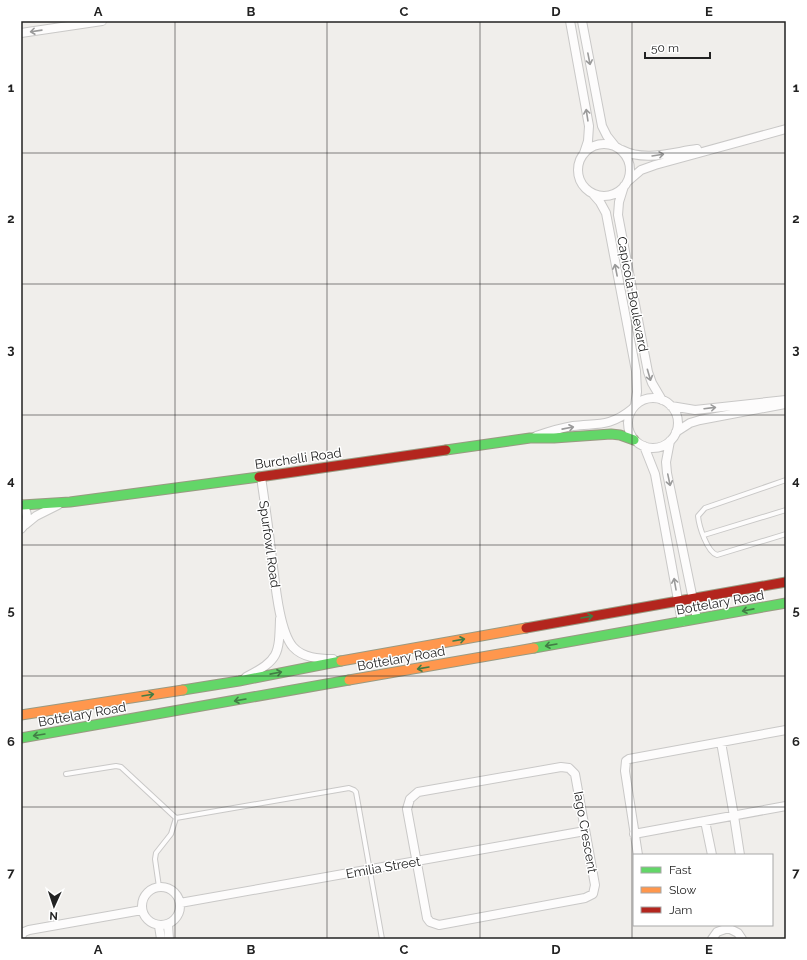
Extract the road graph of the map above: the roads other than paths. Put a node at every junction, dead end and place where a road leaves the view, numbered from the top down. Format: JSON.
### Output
{"nodes":[{"id":1,"x":102,"y":21,"type":"edge"},
{"id":2,"x":570,"y":21,"type":"edge"},
{"id":3,"x":582,"y":21,"type":"edge"},
{"id":4,"x":21,"y":33,"type":"edge"},
{"id":5,"x":786,"y":130,"type":"edge"},
{"id":6,"x":735,"y":143,"type":"junction"},
{"id":7,"x":618,"y":148,"type":"junction"},
{"id":8,"x":583,"y":154,"type":"junction"},
{"id":9,"x":626,"y":184,"type":"junction"},
{"id":10,"x":593,"y":194,"type":"junction"},
{"id":11,"x":662,"y":400,"type":"junction"},
{"id":12,"x":786,"y":400,"type":"edge"},
{"id":13,"x":786,"y":404,"type":"edge"},
{"id":14,"x":671,"y":406,"type":"junction"},
{"id":15,"x":634,"y":407,"type":"junction"},
{"id":16,"x":676,"y":432,"type":"junction"},
{"id":17,"x":530,"y":438,"type":"junction"},
{"id":18,"x":634,"y":440,"type":"junction"},
{"id":19,"x":670,"y":441,"type":"junction"},
{"id":20,"x":644,"y":446,"type":"junction"},
{"id":21,"x":261,"y":477,"type":"junction"},
{"id":22,"x":786,"y":480,"type":"edge"},
{"id":23,"x":70,"y":502,"type":"junction"},
{"id":24,"x":22,"y":504,"type":"edge"},
{"id":25,"x":786,"y":510,"type":"edge"},
{"id":26,"x":23,"y":527,"type":"edge"},
{"id":27,"x":786,"y":534,"type":"edge"},
{"id":28,"x":704,"y":535,"type":"junction"},
{"id":29,"x":786,"y":582,"type":"edge"},
{"id":30,"x":693,"y":598,"type":"junction"},
{"id":31,"x":678,"y":602,"type":"junction"},
{"id":32,"x":786,"y":603,"type":"edge"},
{"id":33,"x":280,"y":612,"type":"junction"},
{"id":34,"x":697,"y":619,"type":"junction"},
{"id":35,"x":682,"y":622,"type":"junction"},
{"id":36,"x":349,"y":659,"type":"junction"},
{"id":37,"x":239,"y":680,"type":"junction"},
{"id":38,"x":21,"y":715,"type":"edge"},
{"id":39,"x":786,"y":730,"type":"edge"},
{"id":40,"x":21,"y":738,"type":"edge"},
{"id":41,"x":720,"y":742,"type":"junction"},
{"id":42,"x":66,"y":774,"type":"dead end"},
{"id":43,"x":786,"y":806,"type":"edge"},
{"id":44,"x":734,"y":816,"type":"junction"},
{"id":45,"x":176,"y":818,"type":"junction"},
{"id":46,"x":705,"y":821,"type":"junction"},
{"id":47,"x":585,"y":831,"type":"junction"},
{"id":48,"x":634,"y":834,"type":"junction"},
{"id":49,"x":638,"y":854,"type":"edge"},
{"id":50,"x":712,"y":854,"type":"edge"},
{"id":51,"x":740,"y":854,"type":"edge"},
{"id":52,"x":417,"y":860,"type":"junction"},
{"id":53,"x":369,"y":870,"type":"junction"},
{"id":54,"x":159,"y":887,"type":"junction"},
{"id":55,"x":180,"y":903,"type":"junction"},
{"id":56,"x":142,"y":910,"type":"junction"},
{"id":57,"x":168,"y":925,"type":"junction"},
{"id":58,"x":159,"y":926,"type":"junction"},
{"id":59,"x":728,"y":927,"type":"edge"},
{"id":60,"x":22,"y":932,"type":"edge"},
{"id":61,"x":160,"y":939,"type":"edge"},
{"id":62,"x":169,"y":939,"type":"edge"},
{"id":63,"x":382,"y":939,"type":"edge"},
{"id":64,"x":712,"y":939,"type":"edge"},
{"id":65,"x":742,"y":939,"type":"edge"}],
"edges":[{"from":1,"to":4,"type":"street","one_way":true},
{"from":8,"to":2,"type":"street","one_way":true},
{"from":3,"to":7,"type":"street","one_way":true},
{"from":5,"to":6,"type":"street"},
{"from":7,"to":6,"type":"street","one_way":true},
{"from":6,"to":9,"type":"street"},
{"from":7,"to":8,"type":"street"},
{"from":7,"to":9,"type":"street"},
{"from":8,"to":10,"type":"street"},
{"from":9,"to":10,"type":"street"},
{"from":9,"to":11,"type":"street","name":"Capicola Boulevard","one_way":true},
{"from":15,"to":10,"type":"street","name":"Capicola Boulevard","one_way":true},
{"from":11,"to":14,"type":"street"},
{"from":11,"to":15,"type":"street"},
{"from":14,"to":12,"type":"street","one_way":true},
{"from":13,"to":16,"type":"street"},
{"from":14,"to":16,"type":"street"},
{"from":17,"to":15,"type":"street","name":"Burchelli Road","one_way":true},
{"from":15,"to":18,"type":"street"},
{"from":16,"to":19,"type":"street"},
{"from":17,"to":18,"type":"main road","name":"Burchelli Road"},
{"from":17,"to":21,"type":"main road","name":"Burchelli Road"},
{"from":18,"to":20,"type":"street"},
{"from":19,"to":20,"type":"street"},
{"from":19,"to":30,"type":"street","one_way":true},
{"from":31,"to":20,"type":"street","one_way":true},
{"from":21,"to":23,"type":"main road","name":"Burchelli Road"},
{"from":21,"to":33,"type":"street","name":"Spurfowl Road"},
{"from":22,"to":28,"type":"lane"},
{"from":23,"to":24,"type":"main road","name":"Burchelli Road"},
{"from":23,"to":26,"type":"street","name":"Burchelli Road"},
{"from":24,"to":26,"type":"street"},
{"from":25,"to":28,"type":"lane"},
{"from":27,"to":28,"type":"lane"},
{"from":29,"to":30,"type":"main road","name":"Bottelary Road"},
{"from":30,"to":31,"type":"main road","name":"Bottelary Road"},
{"from":30,"to":34,"type":"street"},
{"from":31,"to":35,"type":"street"},
{"from":36,"to":31,"type":"main road","name":"Bottelary Road","one_way":true},
{"from":32,"to":34,"type":"main road","name":"Bottelary Road","one_way":true},
{"from":33,"to":36,"type":"street","name":"Spurfowl Road"},
{"from":33,"to":37,"type":"street","name":"Spurfowl Road"},
{"from":34,"to":35,"type":"main road","name":"Bottelary Road"},
{"from":35,"to":40,"type":"main road","name":"Bottelary Road","one_way":true},
{"from":37,"to":36,"type":"main road","name":"Bottelary Road","one_way":true},
{"from":38,"to":37,"type":"main road","name":"Bottelary Road","one_way":true},
{"from":39,"to":41,"type":"street"},
{"from":41,"to":44,"type":"street"},
{"from":41,"to":48,"type":"street"},
{"from":42,"to":45,"type":"lane"},
{"from":43,"to":44,"type":"street"},
{"from":44,"to":46,"type":"street"},
{"from":44,"to":51,"type":"street"},
{"from":45,"to":53,"type":"lane"},
{"from":45,"to":54,"type":"lane"},
{"from":46,"to":48,"type":"street"},
{"from":46,"to":50,"type":"street"},
{"from":47,"to":52,"type":"street","name":"Emilia Street"},
{"from":47,"to":52,"type":"street","name":"Iago Crescent"},
{"from":47,"to":52,"type":"street","name":"Iago Crescent"},
{"from":48,"to":49,"type":"street"},
{"from":52,"to":53,"type":"street","name":"Emilia Street"},
{"from":53,"to":55,"type":"street","name":"Emilia Street"},
{"from":53,"to":63,"type":"lane"},
{"from":54,"to":55,"type":"street"},
{"from":54,"to":56,"type":"street"},
{"from":55,"to":57,"type":"street"},
{"from":56,"to":58,"type":"street"},
{"from":56,"to":60,"type":"street"},
{"from":57,"to":58,"type":"street"},
{"from":57,"to":62,"type":"street"},
{"from":58,"to":61,"type":"street"},
{"from":59,"to":64,"type":"street"},
{"from":59,"to":65,"type":"street"}]}
